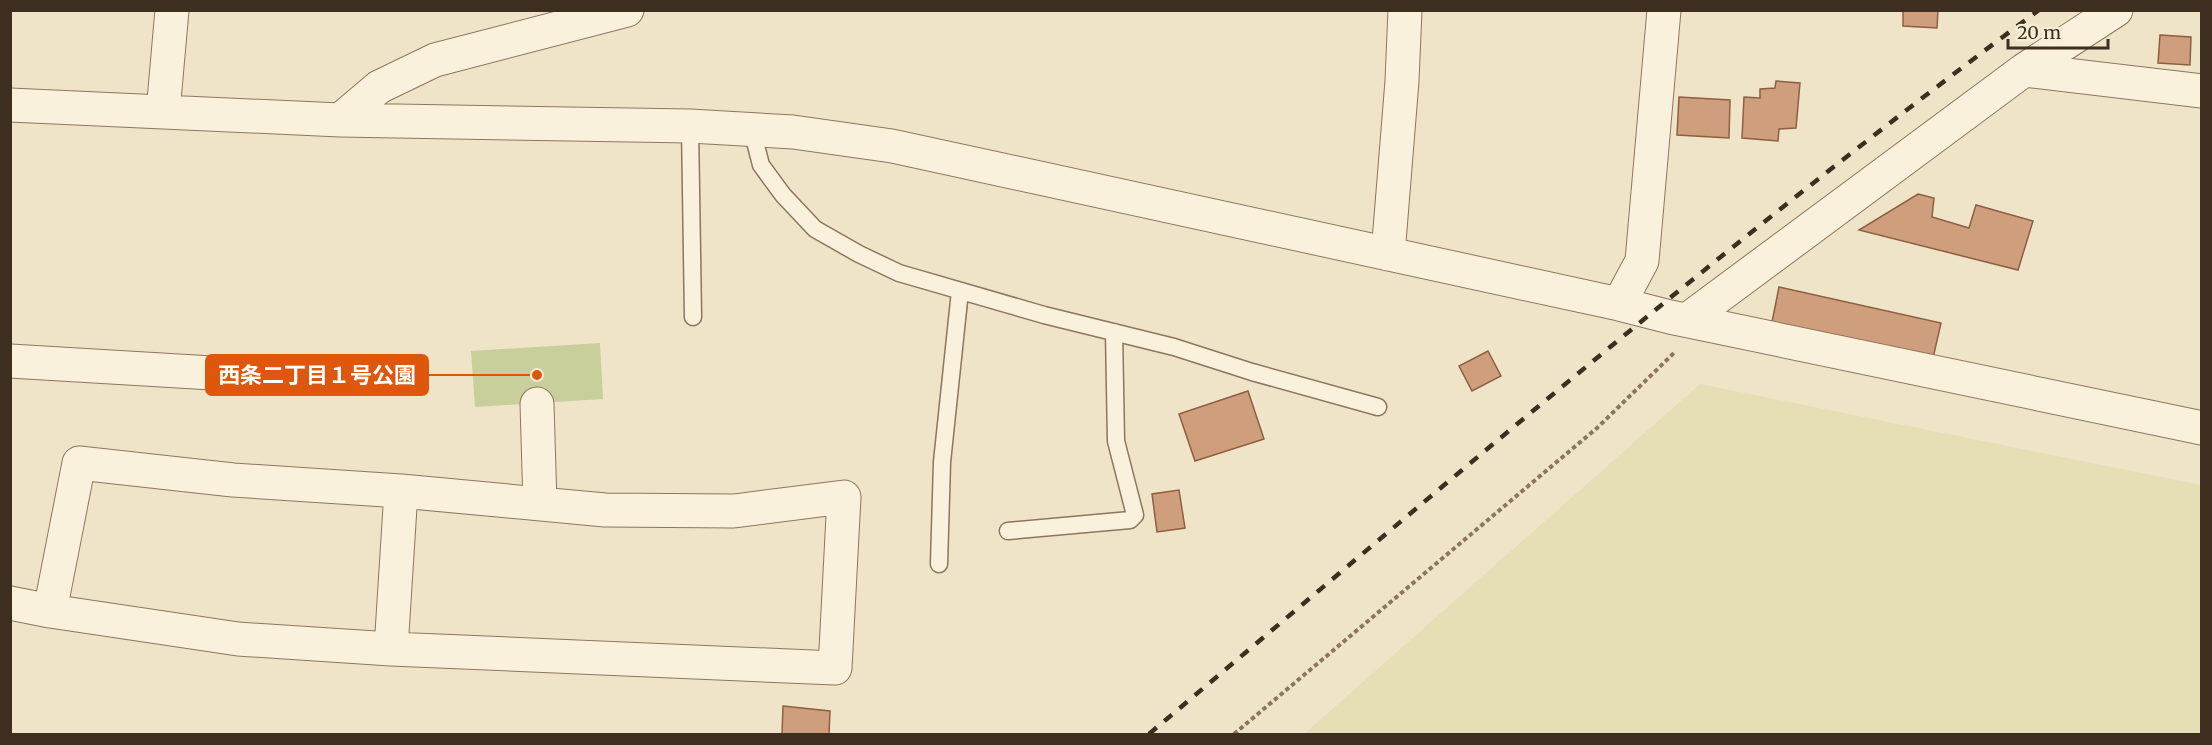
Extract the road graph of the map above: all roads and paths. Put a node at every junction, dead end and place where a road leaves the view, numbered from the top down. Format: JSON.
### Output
{"nodes":[{"id":1,"x":172,"y":10,"type":"edge"},
{"id":2,"x":627,"y":10,"type":"edge"},
{"id":3,"x":1406,"y":10,"type":"edge"},
{"id":4,"x":1664,"y":10,"type":"edge"},
{"id":5,"x":2116,"y":10,"type":"edge"},
{"id":6,"x":2024,"y":70,"type":"junction"},
{"id":7,"x":2202,"y":91,"type":"edge"},
{"id":8,"x":10,"y":105,"type":"edge"},
{"id":9,"x":163,"y":112,"type":"junction"},
{"id":10,"x":340,"y":120,"type":"junction"},
{"id":11,"x":690,"y":126,"type":"junction"},
{"id":12,"x":752,"y":130,"type":"junction"},
{"id":13,"x":1388,"y":254,"type":"junction"},
{"id":14,"x":960,"y":291,"type":"junction"},
{"id":15,"x":1619,"y":304,"type":"junction"},
{"id":16,"x":693,"y":316,"type":"dead end"},
{"id":17,"x":1693,"y":321,"type":"junction"},
{"id":18,"x":1114,"y":332,"type":"junction"},
{"id":19,"x":10,"y":361,"type":"edge"},
{"id":20,"x":212,"y":373,"type":"dead end"},
{"id":21,"x":537,"y":404,"type":"dead end"},
{"id":22,"x":1378,"y":407,"type":"dead end"},
{"id":23,"x":2202,"y":428,"type":"edge"},
{"id":24,"x":401,"y":491,"type":"junction"},
{"id":25,"x":540,"y":504,"type":"junction"},
{"id":26,"x":1008,"y":531,"type":"dead end"},
{"id":27,"x":939,"y":564,"type":"dead end"},
{"id":28,"x":10,"y":603,"type":"edge"},
{"id":29,"x":50,"y":612,"type":"junction"},
{"id":30,"x":391,"y":649,"type":"junction"},
{"id":31,"x":1234,"y":735,"type":"edge"}],
"edges":[{"from":1,"to":9,"type":"street"},
{"from":2,"to":10,"type":"street"},
{"from":3,"to":13,"type":"street"},
{"from":4,"to":15,"type":"street"},
{"from":5,"to":6,"type":"street"},
{"from":6,"to":7,"type":"street"},
{"from":6,"to":17,"type":"street"},
{"from":8,"to":9,"type":"street"},
{"from":9,"to":10,"type":"street"},
{"from":10,"to":11,"type":"street"},
{"from":11,"to":12,"type":"street"},
{"from":11,"to":16,"type":"lane"},
{"from":12,"to":13,"type":"street"},
{"from":12,"to":14,"type":"lane"},
{"from":13,"to":15,"type":"street"},
{"from":14,"to":18,"type":"lane"},
{"from":14,"to":27,"type":"lane"},
{"from":15,"to":17,"type":"street"},
{"from":17,"to":23,"type":"street"},
{"from":17,"to":31,"type":"path"},
{"from":18,"to":22,"type":"lane"},
{"from":18,"to":26,"type":"lane"},
{"from":19,"to":20,"type":"street"},
{"from":21,"to":25,"type":"street"},
{"from":24,"to":25,"type":"street"},
{"from":24,"to":29,"type":"street"},
{"from":24,"to":30,"type":"street"},
{"from":25,"to":30,"type":"street"},
{"from":28,"to":29,"type":"street"},
{"from":29,"to":30,"type":"street"}]}
